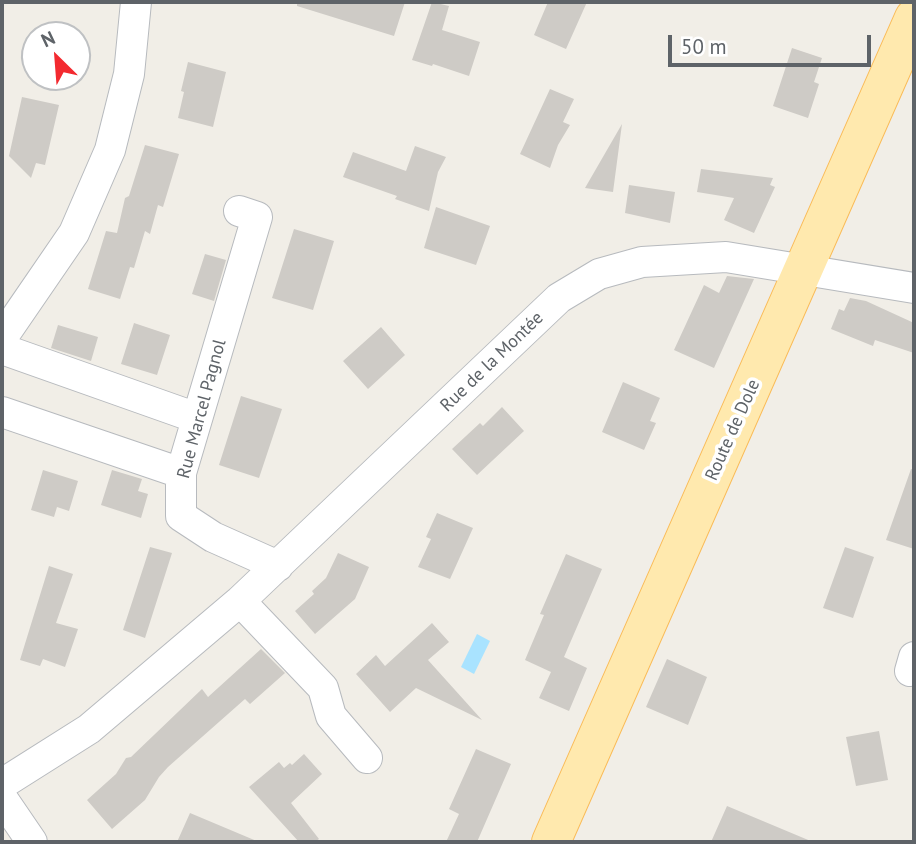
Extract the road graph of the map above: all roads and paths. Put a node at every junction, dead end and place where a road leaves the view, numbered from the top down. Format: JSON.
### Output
{"nodes":[{"id":1,"x":136,"y":2,"type":"edge"},
{"id":2,"x":914,"y":18,"type":"edge"},
{"id":3,"x":239,"y":211,"type":"dead end"},
{"id":4,"x":803,"y":271,"type":"junction"},
{"id":5,"x":914,"y":288,"type":"edge"},
{"id":6,"x":2,"y":338,"type":"edge"},
{"id":7,"x":2,"y":349,"type":"edge"},
{"id":8,"x":2,"y":412,"type":"edge"},
{"id":9,"x":197,"y":418,"type":"junction"},
{"id":10,"x":181,"y":473,"type":"junction"},
{"id":11,"x":278,"y":566,"type":"junction"},
{"id":12,"x":240,"y":601,"type":"junction"},
{"id":13,"x":366,"y":758,"type":"dead end"},
{"id":14,"x":2,"y":784,"type":"edge"},
{"id":15,"x":2,"y":798,"type":"edge"},
{"id":16,"x":32,"y":842,"type":"edge"},
{"id":17,"x":551,"y":842,"type":"edge"}],
"edges":[{"from":1,"to":6,"type":"street"},
{"from":2,"to":4,"type":"main road","name":"Route de Dole"},
{"from":3,"to":9,"type":"street","name":"Rue Marcel Pagnol"},
{"from":4,"to":5,"type":"street","name":"Rue de la Montée"},
{"from":4,"to":11,"type":"street","name":"Rue de la Montée"},
{"from":4,"to":17,"type":"main road","name":"Route de Dole"},
{"from":7,"to":9,"type":"street"},
{"from":8,"to":10,"type":"street"},
{"from":9,"to":10,"type":"street","name":"Rue Marcel Pagnol"},
{"from":10,"to":11,"type":"street","name":"Rue Marcel Pagnol"},
{"from":11,"to":12,"type":"street","name":"Rue de la Montée"},
{"from":12,"to":13,"type":"street"},
{"from":12,"to":14,"type":"street","name":"Rue de la Montée"},
{"from":15,"to":16,"type":"street"}]}
